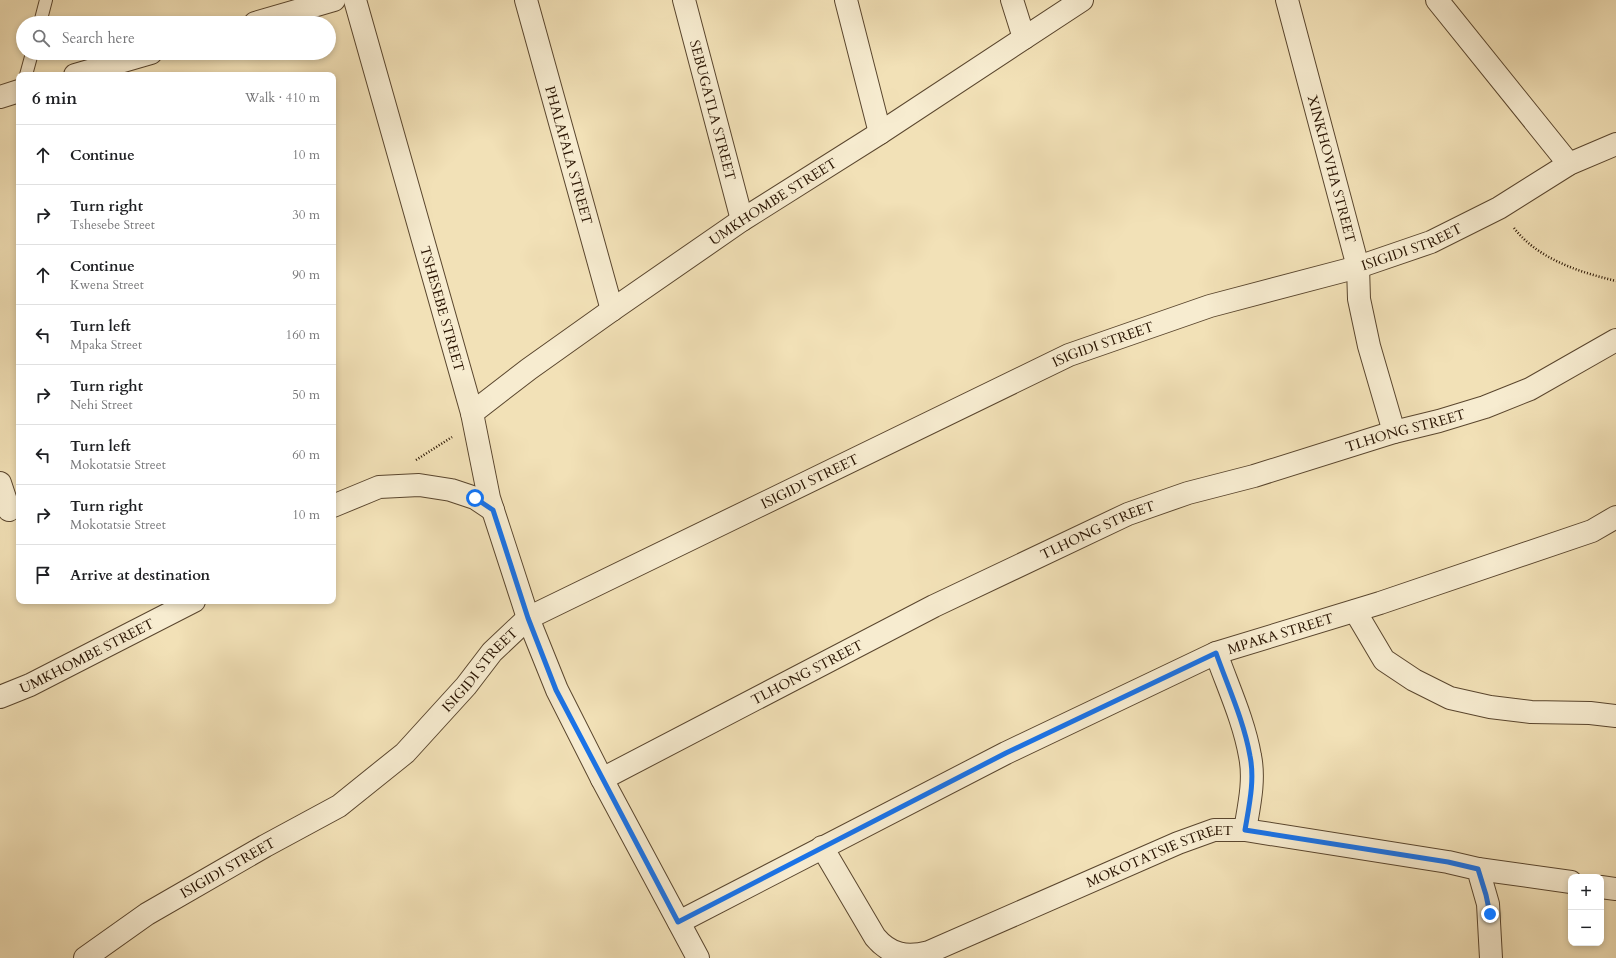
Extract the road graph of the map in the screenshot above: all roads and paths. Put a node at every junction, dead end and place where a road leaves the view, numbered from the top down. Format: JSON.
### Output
{"nodes":[{"id":1,"x":46,"y":0,"type":"edge"},
{"id":2,"x":334,"y":0,"type":"edge"},
{"id":3,"x":355,"y":0,"type":"edge"},
{"id":4,"x":526,"y":0,"type":"edge"},
{"id":5,"x":684,"y":0,"type":"edge"},
{"id":6,"x":846,"y":0,"type":"edge"},
{"id":7,"x":1012,"y":0,"type":"edge"},
{"id":8,"x":1082,"y":0,"type":"edge"},
{"id":9,"x":1287,"y":0,"type":"edge"},
{"id":10,"x":1437,"y":0,"type":"edge"},
{"id":11,"x":42,"y":16,"type":"edge"},
{"id":12,"x":279,"y":16,"type":"edge"},
{"id":13,"x":1024,"y":38,"type":"junction"},
{"id":14,"x":30,"y":60,"type":"edge"},
{"id":15,"x":127,"y":60,"type":"edge"},
{"id":16,"x":27,"y":72,"type":"edge"},
{"id":17,"x":85,"y":72,"type":"edge"},
{"id":18,"x":16,"y":92,"type":"edge"},
{"id":19,"x":0,"y":97,"type":"edge"},
{"id":20,"x":880,"y":133,"type":"junction"},
{"id":21,"x":1616,"y":144,"type":"edge"},
{"id":22,"x":1569,"y":164,"type":"junction"},
{"id":23,"x":1499,"y":208,"type":"junction"},
{"id":24,"x":742,"y":220,"type":"junction"},
{"id":25,"x":1358,"y":267,"type":"junction"},
{"id":26,"x":1616,"y":281,"type":"edge"},
{"id":27,"x":612,"y":310,"type":"junction"},
{"id":28,"x":1616,"y":340,"type":"edge"},
{"id":29,"x":473,"y":419,"type":"junction"},
{"id":30,"x":1394,"y":432,"type":"junction"},
{"id":31,"x":410,"y":464,"type":"dead end"},
{"id":32,"x":0,"y":483,"type":"edge"},
{"id":33,"x":336,"y":505,"type":"edge"},
{"id":34,"x":9,"y":510,"type":"edge"},
{"id":35,"x":493,"y":510,"type":"junction"},
{"id":36,"x":1616,"y":517,"type":"edge"},
{"id":37,"x":188,"y":604,"type":"edge"},
{"id":38,"x":1355,"y":610,"type":"junction"},
{"id":39,"x":528,"y":618,"type":"junction"},
{"id":40,"x":1216,"y":653,"type":"junction"},
{"id":41,"x":0,"y":697,"type":"edge"},
{"id":42,"x":1616,"y":716,"type":"edge"},
{"id":43,"x":602,"y":779,"type":"junction"},
{"id":44,"x":1245,"y":830,"type":"junction"},
{"id":45,"x":822,"y":847,"type":"junction"},
{"id":46,"x":1478,"y":869,"type":"junction"},
{"id":47,"x":1568,"y":882,"type":"edge"},
{"id":48,"x":1604,"y":887,"type":"edge"},
{"id":49,"x":1616,"y":889,"type":"edge"},
{"id":50,"x":678,"y":922,"type":"junction"},
{"id":51,"x":85,"y":958,"type":"edge"},
{"id":52,"x":698,"y":958,"type":"edge"},
{"id":53,"x":1490,"y":958,"type":"edge"}],
"edges":[{"from":1,"to":11,"type":"lane"},
{"from":2,"to":12,"type":"street"},
{"from":3,"to":29,"type":"street","name":"TSHESEBE STREET"},
{"from":4,"to":27,"type":"street","name":"PHALAFALA STREET"},
{"from":5,"to":24,"type":"street","name":"SEBUGATLA STREET"},
{"from":6,"to":20,"type":"street"},
{"from":7,"to":13,"type":"street"},
{"from":8,"to":13,"type":"street","name":"UMKHOMBE STREET"},
{"from":9,"to":25,"type":"street","name":"XINKHOVHA STREET"},
{"from":10,"to":22,"type":"street"},
{"from":13,"to":20,"type":"street","name":"UMKHOMBE STREET"},
{"from":14,"to":16,"type":"lane"},
{"from":15,"to":17,"type":"street"},
{"from":18,"to":19,"type":"street"},
{"from":20,"to":24,"type":"street","name":"UMKHOMBE STREET"},
{"from":21,"to":22,"type":"street","name":"ISIGIDI STREET"},
{"from":22,"to":23,"type":"street","name":"ISIGIDI STREET"},
{"from":23,"to":25,"type":"street","name":"ISIGIDI STREET"},
{"from":23,"to":26,"type":"path"},
{"from":24,"to":27,"type":"street","name":"UMKHOMBE STREET"},
{"from":25,"to":30,"type":"street","name":"XINKHOVHA STREET"},
{"from":25,"to":39,"type":"street","name":"ISIGIDI STREET"},
{"from":27,"to":29,"type":"street","name":"UMKHOMBE STREET"},
{"from":28,"to":30,"type":"street","name":"TLHONG STREET"},
{"from":29,"to":31,"type":"path"},
{"from":29,"to":35,"type":"street","name":"TSHESEBE STREET"},
{"from":30,"to":43,"type":"street","name":"TLHONG STREET"},
{"from":32,"to":34,"type":"street"},
{"from":33,"to":35,"type":"street"},
{"from":35,"to":39,"type":"street","name":"TSHESEBE STREET"},
{"from":36,"to":38,"type":"street","name":"MPAKA STREET"},
{"from":37,"to":41,"type":"street","name":"UMKHOMBE STREET"},
{"from":38,"to":40,"type":"street","name":"MPAKA STREET"},
{"from":38,"to":42,"type":"street"},
{"from":39,"to":43,"type":"street","name":"TSHESEBE STREET"},
{"from":39,"to":51,"type":"street","name":"ISIGIDI STREET"},
{"from":40,"to":44,"type":"street"},
{"from":40,"to":45,"type":"street","name":"MPAKA STREET"},
{"from":43,"to":50,"type":"street","name":"TSHESEBE STREET"},
{"from":44,"to":45,"type":"street","name":"MOKOTATSIE STREET"},
{"from":44,"to":46,"type":"street","name":"MOKOTATSIE STREET"},
{"from":45,"to":50,"type":"street","name":"MPAKA STREET"},
{"from":46,"to":47,"type":"street","name":"MOKOTATSIE STREET"},
{"from":46,"to":53,"type":"street"},
{"from":48,"to":49,"type":"street"},
{"from":50,"to":52,"type":"street","name":"TSHESEBE STREET"}]}
